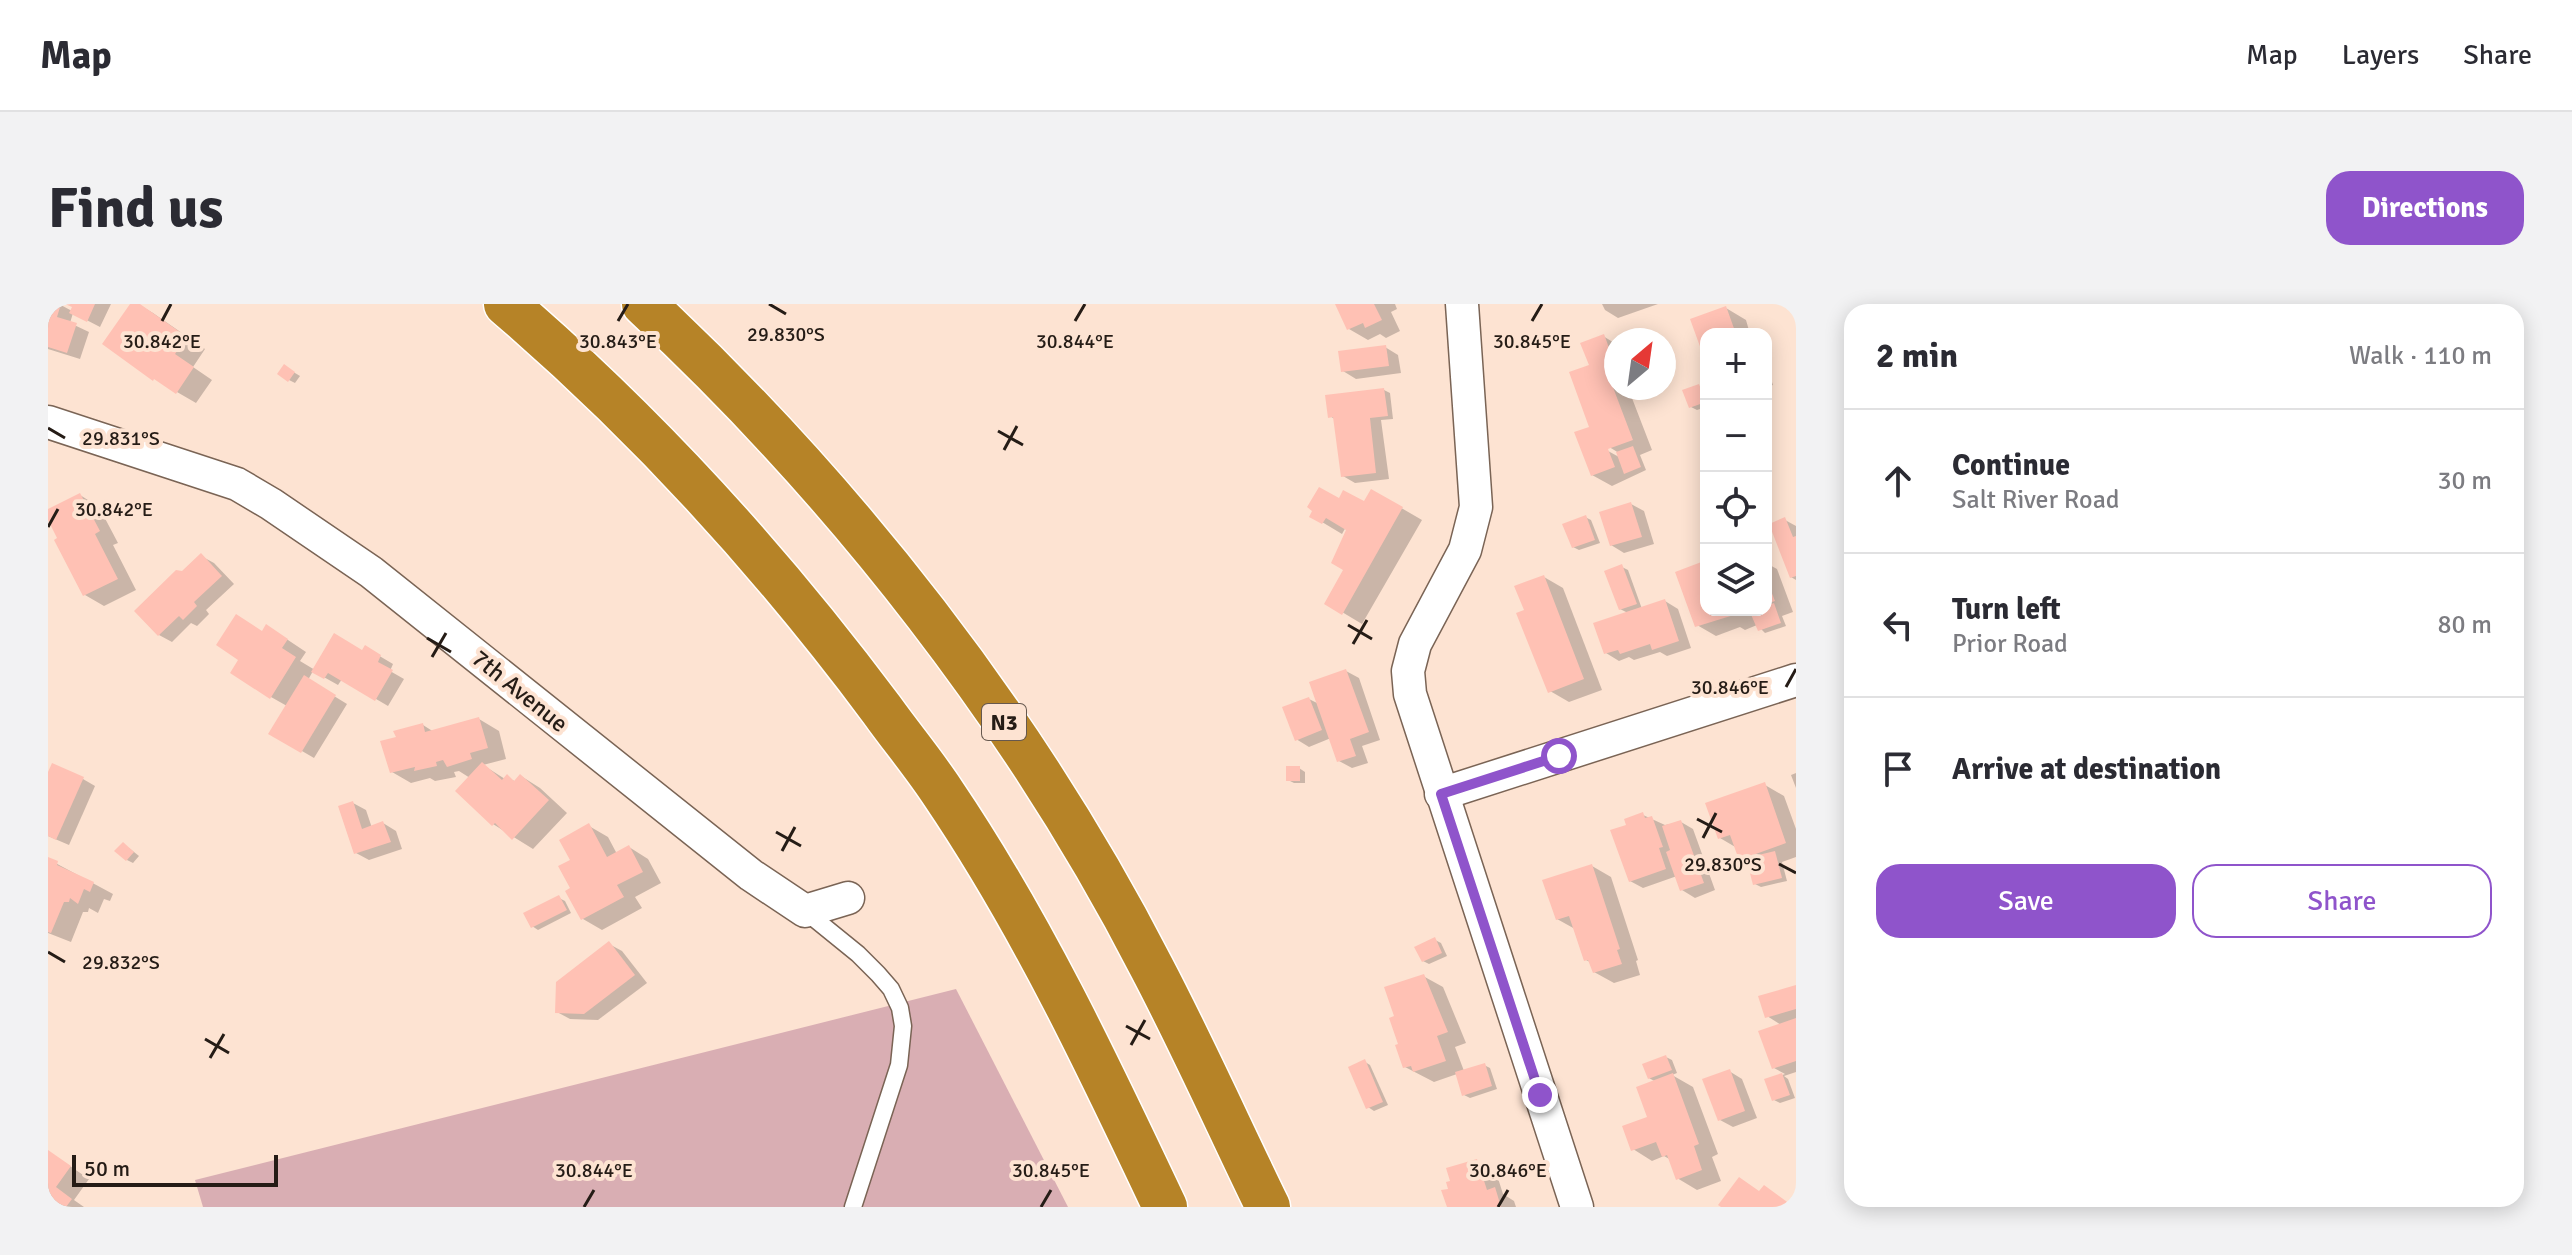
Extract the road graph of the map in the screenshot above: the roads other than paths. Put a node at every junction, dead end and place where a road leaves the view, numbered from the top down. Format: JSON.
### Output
{"nodes":[{"id":1,"x":506,"y":304,"type":"edge"},
{"id":2,"x":644,"y":304,"type":"edge"},
{"id":3,"x":1462,"y":304,"type":"edge"},
{"id":4,"x":48,"y":422,"type":"edge"},
{"id":5,"x":1796,"y":680,"type":"edge"},
{"id":6,"x":1441,"y":794,"type":"junction"},
{"id":7,"x":848,"y":898,"type":"dead end"},
{"id":8,"x":805,"y":911,"type":"junction"},
{"id":9,"x":853,"y":1207,"type":"edge"},
{"id":10,"x":1165,"y":1207,"type":"edge"},
{"id":11,"x":1268,"y":1207,"type":"edge"},
{"id":12,"x":1577,"y":1207,"type":"edge"}],
"edges":[{"from":1,"to":10,"type":"highway"},
{"from":2,"to":11,"type":"highway","number":"N3"},
{"from":3,"to":6,"type":"street"},
{"from":4,"to":8,"type":"street","name":"7th Avenue"},
{"from":5,"to":6,"type":"street"},
{"from":6,"to":12,"type":"street"},
{"from":7,"to":8,"type":"street"},
{"from":8,"to":9,"type":"lane"}]}
